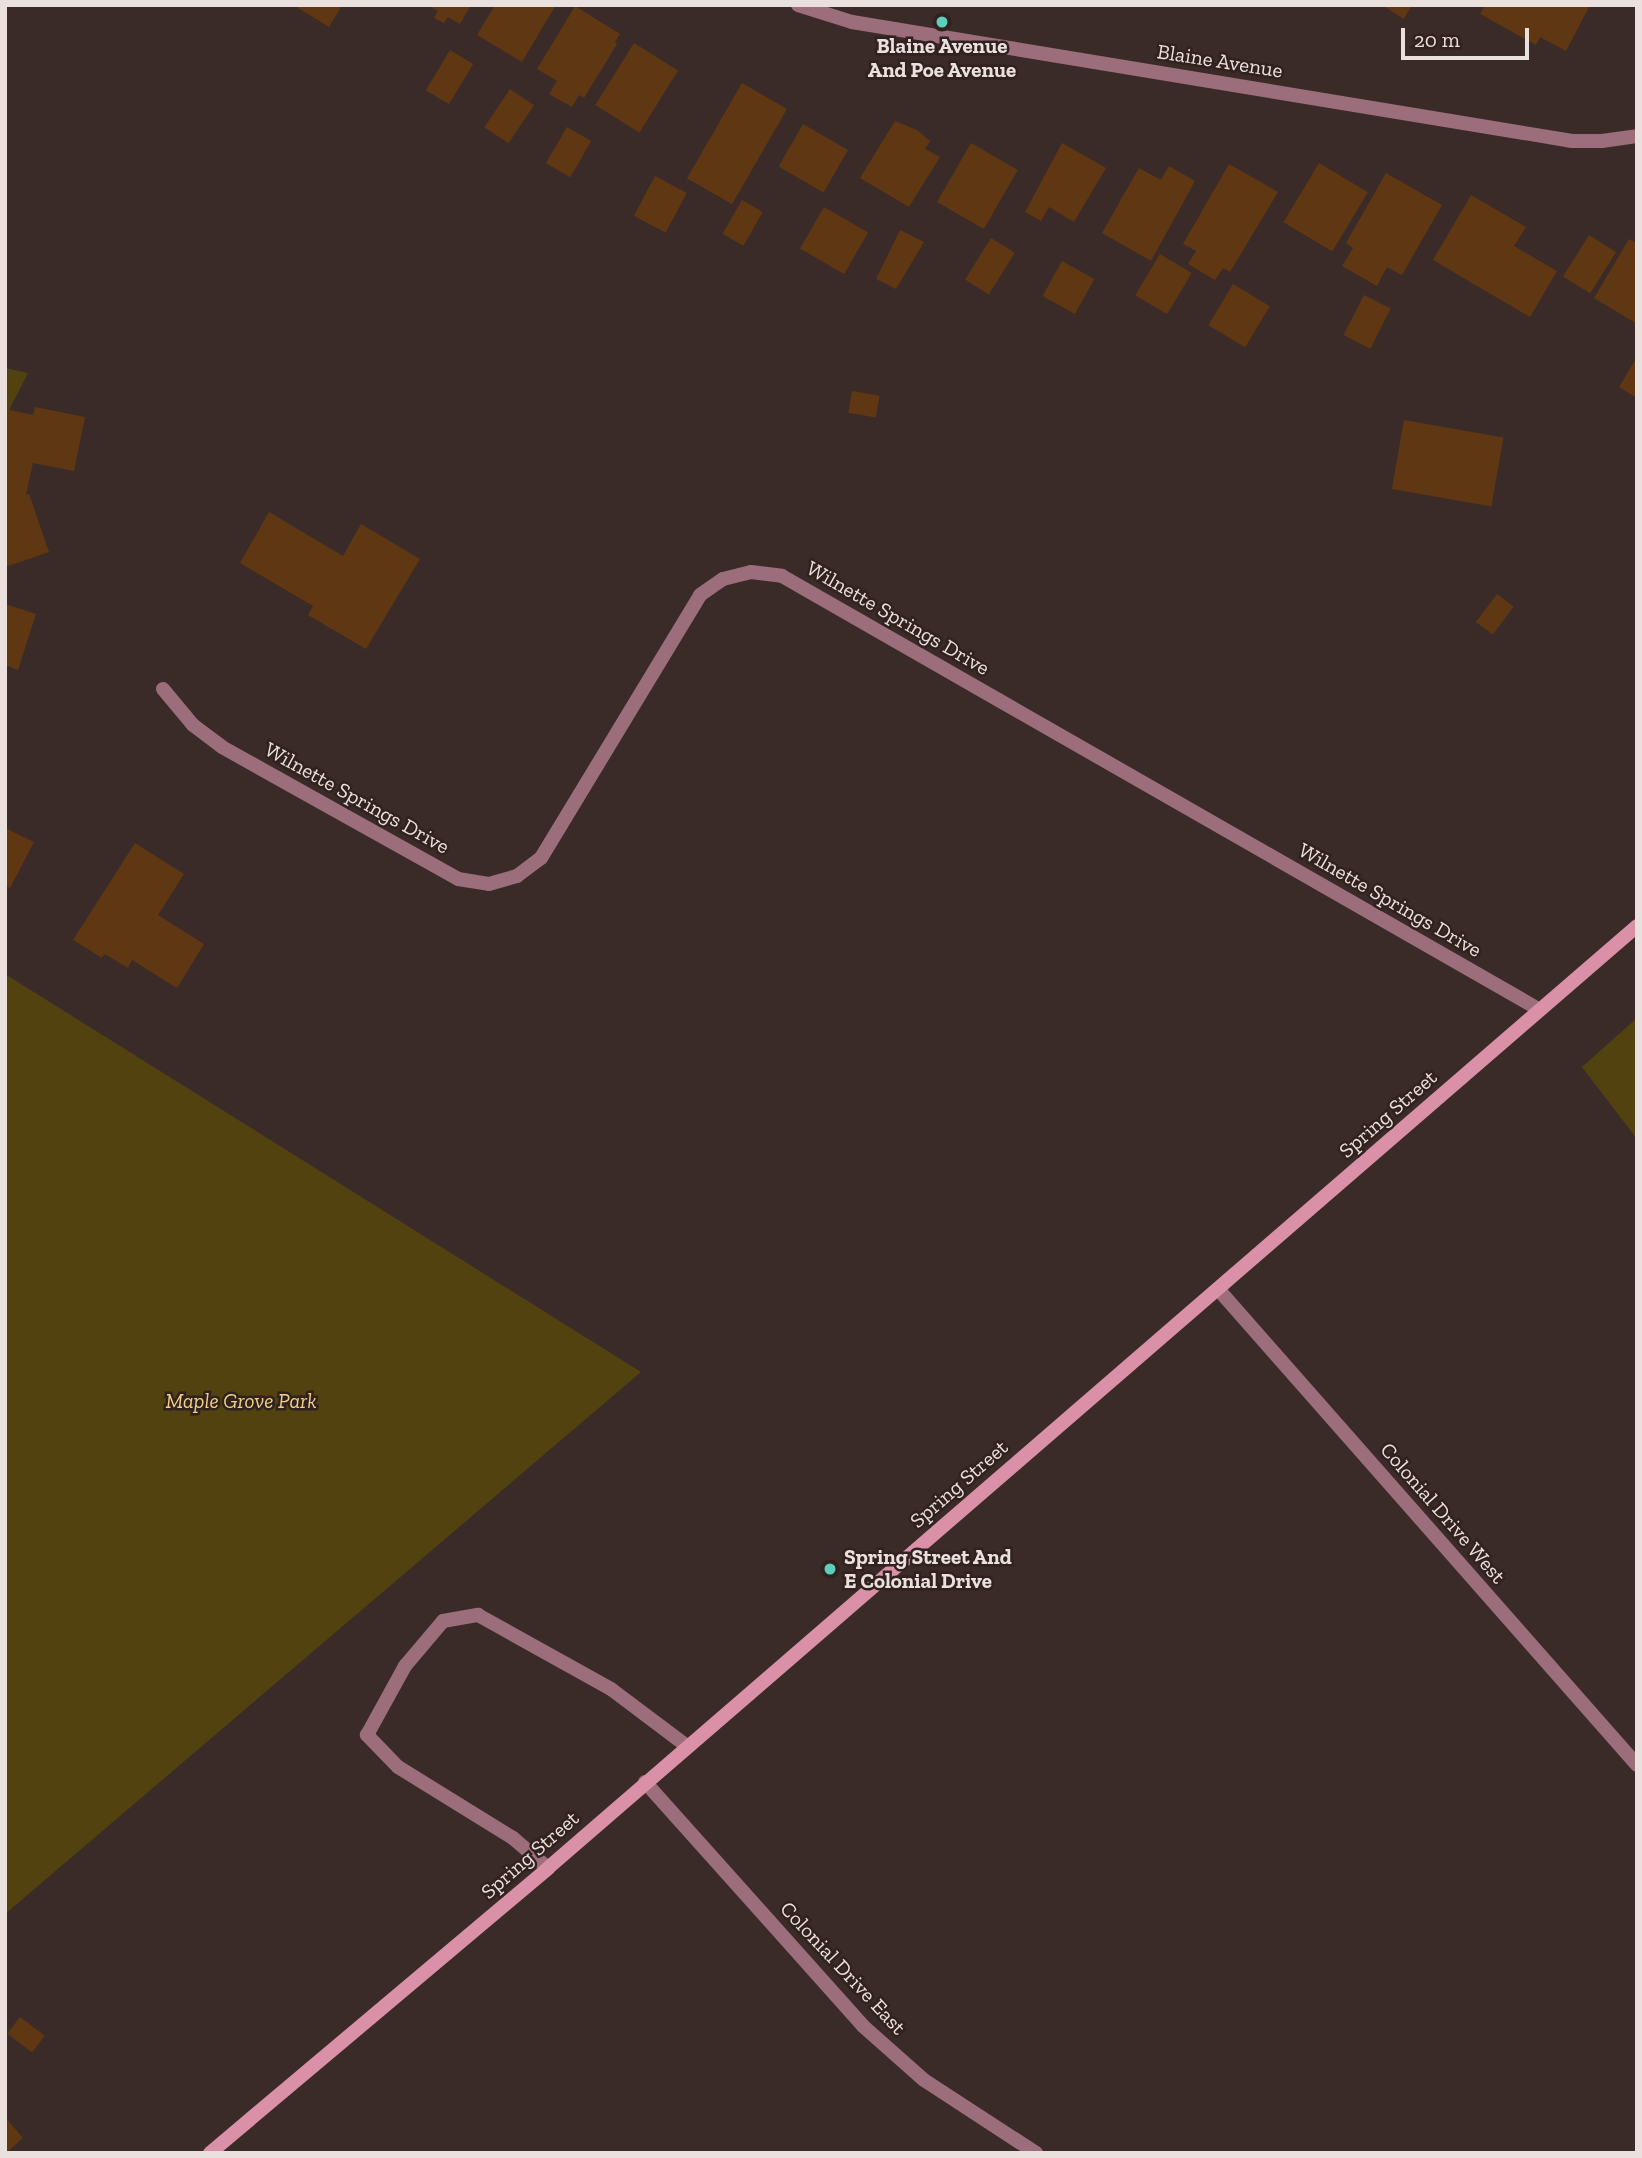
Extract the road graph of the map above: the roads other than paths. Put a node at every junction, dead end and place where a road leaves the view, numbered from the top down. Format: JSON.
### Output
{"nodes":[{"id":1,"x":798,"y":5,"type":"edge"},
{"id":2,"x":1637,"y":136,"type":"edge"},
{"id":3,"x":163,"y":689,"type":"dead end"},
{"id":4,"x":1637,"y":926,"type":"edge"},
{"id":5,"x":1540,"y":1010,"type":"junction"},
{"id":6,"x":1218,"y":1289,"type":"junction"},
{"id":7,"x":687,"y":1746,"type":"junction"},
{"id":8,"x":1637,"y":1765,"type":"edge"},
{"id":9,"x":645,"y":1782,"type":"junction"},
{"id":10,"x":548,"y":1868,"type":"junction"},
{"id":11,"x":210,"y":2153,"type":"edge"},
{"id":12,"x":1036,"y":2153,"type":"edge"}],
"edges":[{"from":1,"to":2,"type":"street","name":"Blaine Avenue"},
{"from":3,"to":5,"type":"street","name":"Wilnette Springs Drive"},
{"from":4,"to":5,"type":"main road","name":"Spring Street"},
{"from":5,"to":6,"type":"main road","name":"Spring Street"},
{"from":6,"to":7,"type":"main road","name":"Spring Street"},
{"from":6,"to":8,"type":"street","name":"Colonial Drive West"},
{"from":7,"to":9,"type":"main road","name":"Spring Street"},
{"from":7,"to":10,"type":"street"},
{"from":9,"to":10,"type":"main road","name":"Spring Street"},
{"from":9,"to":12,"type":"street","name":"Colonial Drive East"},
{"from":10,"to":11,"type":"main road","name":"Spring Street"}]}
